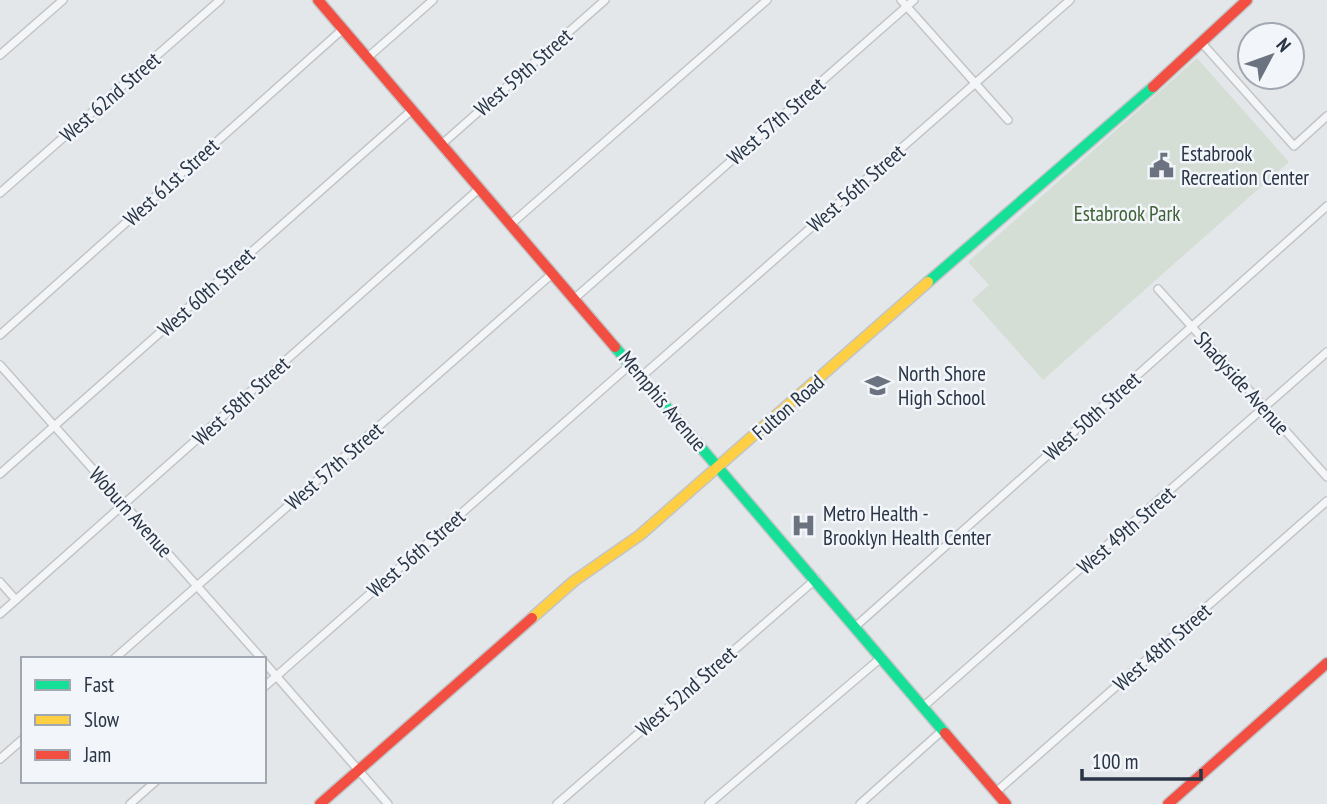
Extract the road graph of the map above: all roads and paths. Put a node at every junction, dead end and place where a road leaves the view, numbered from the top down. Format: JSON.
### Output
{"nodes":[{"id":1,"x":63,"y":0,"type":"edge"},
{"id":2,"x":220,"y":0,"type":"edge"},
{"id":3,"x":318,"y":0,"type":"edge"},
{"id":4,"x":433,"y":0,"type":"edge"},
{"id":5,"x":605,"y":0,"type":"edge"},
{"id":6,"x":767,"y":0,"type":"edge"},
{"id":7,"x":914,"y":0,"type":"edge"},
{"id":8,"x":1070,"y":0,"type":"edge"},
{"id":9,"x":1247,"y":0,"type":"edge"},
{"id":10,"x":904,"y":3,"type":"edge"},
{"id":11,"x":343,"y":29,"type":"junction"},
{"id":12,"x":1202,"y":42,"type":"junction"},
{"id":13,"x":0,"y":55,"type":"edge"},
{"id":14,"x":367,"y":58,"type":"junction"},
{"id":15,"x":975,"y":84,"type":"junction"},
{"id":16,"x":412,"y":110,"type":"junction"},
{"id":17,"x":1327,"y":116,"type":"edge"},
{"id":18,"x":1008,"y":120,"type":"dead end"},
{"id":19,"x":442,"y":144,"type":"junction"},
{"id":20,"x":480,"y":188,"type":"junction"},
{"id":21,"x":0,"y":193,"type":"edge"},
{"id":22,"x":1327,"y":206,"type":"edge"},
{"id":23,"x":511,"y":224,"type":"junction"},
{"id":24,"x":553,"y":273,"type":"junction"},
{"id":25,"x":1158,"y":289,"type":"dead end"},
{"id":26,"x":575,"y":298,"type":"junction"},
{"id":27,"x":1192,"y":327,"type":"junction"},
{"id":28,"x":0,"y":335,"type":"edge"},
{"id":29,"x":1327,"y":352,"type":"edge"},
{"id":30,"x":631,"y":364,"type":"junction"},
{"id":31,"x":0,"y":365,"type":"edge"},
{"id":32,"x":642,"y":376,"type":"junction"},
{"id":33,"x":1265,"y":408,"type":"junction"},
{"id":34,"x":54,"y":427,"type":"junction"},
{"id":35,"x":719,"y":467,"type":"junction"},
{"id":36,"x":0,"y":474,"type":"edge"},
{"id":37,"x":1327,"y":477,"type":"edge"},
{"id":38,"x":1327,"y":501,"type":"edge"},
{"id":39,"x":124,"y":505,"type":"junction"},
{"id":40,"x":816,"y":579,"type":"junction"},
{"id":41,"x":0,"y":582,"type":"edge"},
{"id":42,"x":197,"y":586,"type":"junction"},
{"id":43,"x":16,"y":600,"type":"junction"},
{"id":44,"x":0,"y":614,"type":"edge"},
{"id":45,"x":856,"y":626,"type":"junction"},
{"id":46,"x":883,"y":656,"type":"junction"},
{"id":47,"x":116,"y":657,"type":"edge"},
{"id":48,"x":260,"y":657,"type":"edge"},
{"id":49,"x":266,"y":663,"type":"edge"},
{"id":50,"x":1327,"y":663,"type":"edge"},
{"id":51,"x":277,"y":676,"type":"junction"},
{"id":52,"x":266,"y":685,"type":"edge"},
{"id":53,"x":924,"y":706,"type":"junction"},
{"id":54,"x":944,"y":729,"type":"junction"},
{"id":55,"x":21,"y":741,"type":"edge"},
{"id":56,"x":0,"y":759,"type":"edge"},
{"id":57,"x":359,"y":770,"type":"junction"},
{"id":58,"x":154,"y":783,"type":"edge"},
{"id":59,"x":996,"y":792,"type":"junction"},
{"id":60,"x":719,"y":796,"type":"junction"},
{"id":61,"x":725,"y":803,"type":"edge"},
{"id":62,"x":130,"y":804,"type":"edge"},
{"id":63,"x":320,"y":804,"type":"edge"},
{"id":64,"x":388,"y":804,"type":"edge"},
{"id":65,"x":557,"y":804,"type":"edge"},
{"id":66,"x":709,"y":804,"type":"edge"},
{"id":67,"x":860,"y":804,"type":"edge"},
{"id":68,"x":1006,"y":804,"type":"edge"},
{"id":69,"x":1168,"y":804,"type":"edge"}],
"edges":[{"from":1,"to":13,"type":"street"},
{"from":2,"to":21,"type":"street","name":"West 62nd Street"},
{"from":3,"to":11,"type":"main road","name":"Memphis Avenue"},
{"from":4,"to":14,"type":"street"},
{"from":5,"to":19,"type":"street","name":"West 59th Street"},
{"from":6,"to":23,"type":"street"},
{"from":7,"to":10,"type":"street","name":"West 57th Street"},
{"from":8,"to":15,"type":"street","name":"West 56th Street"},
{"from":9,"to":12,"type":"main road","name":"Fulton Road"},
{"from":10,"to":15,"type":"street"},
{"from":10,"to":26,"type":"street","name":"West 57th Street"},
{"from":11,"to":14,"type":"main road","name":"Memphis Avenue"},
{"from":11,"to":28,"type":"street","name":"West 61st Street"},
{"from":12,"to":17,"type":"street"},
{"from":12,"to":35,"type":"main road","name":"Fulton Road"},
{"from":14,"to":16,"type":"main road","name":"Memphis Avenue"},
{"from":15,"to":18,"type":"street"},
{"from":15,"to":32,"type":"street","name":"West 56th Street"},
{"from":16,"to":19,"type":"main road","name":"Memphis Avenue"},
{"from":16,"to":34,"type":"street","name":"West 60th Street"},
{"from":19,"to":20,"type":"main road","name":"Memphis Avenue"},
{"from":20,"to":23,"type":"main road","name":"Memphis Avenue"},
{"from":20,"to":39,"type":"street","name":"West 58th Street"},
{"from":22,"to":27,"type":"street","name":"West 50th Street"},
{"from":23,"to":24,"type":"main road","name":"Memphis Avenue"},
{"from":24,"to":26,"type":"main road","name":"Memphis Avenue"},
{"from":24,"to":42,"type":"street","name":"West 57th Street"},
{"from":25,"to":27,"type":"street","name":"Shadyside Avenue"},
{"from":26,"to":30,"type":"main road","name":"Memphis Avenue"},
{"from":27,"to":33,"type":"street","name":"Shadyside Avenue"},
{"from":27,"to":45,"type":"street","name":"West 50th Street"},
{"from":29,"to":33,"type":"street","name":"West 49th Street"},
{"from":30,"to":32,"type":"main road","name":"Memphis Avenue"},
{"from":30,"to":51,"type":"street","name":"West 56th Street"},
{"from":31,"to":34,"type":"street","name":"Woburn Avenue"},
{"from":32,"to":35,"type":"main road","name":"Memphis Avenue"},
{"from":33,"to":37,"type":"street","name":"Shadyside Avenue"},
{"from":33,"to":53,"type":"street","name":"West 49th Street"},
{"from":34,"to":36,"type":"street","name":"West 60th Street"},
{"from":34,"to":39,"type":"street","name":"Woburn Avenue"},
{"from":35,"to":40,"type":"main road","name":"Memphis Avenue"},
{"from":35,"to":57,"type":"main road","name":"Fulton Road"},
{"from":38,"to":59,"type":"street","name":"West 48th Street"},
{"from":39,"to":42,"type":"street","name":"Woburn Avenue"},
{"from":39,"to":43,"type":"street","name":"West 58th Street"},
{"from":40,"to":45,"type":"main road","name":"Memphis Avenue"},
{"from":40,"to":65,"type":"street","name":"West 52nd Street"},
{"from":41,"to":43,"type":"street"},
{"from":42,"to":47,"type":"street","name":"West 57th Street"},
{"from":42,"to":48,"type":"street","name":"Woburn Avenue"},
{"from":43,"to":44,"type":"street","name":"West 58th Street"},
{"from":45,"to":46,"type":"main road","name":"Memphis Avenue"},
{"from":46,"to":53,"type":"main road","name":"Memphis Avenue"},
{"from":46,"to":60,"type":"street"},
{"from":49,"to":51,"type":"street","name":"Woburn Avenue"},
{"from":50,"to":69,"type":"main road"},
{"from":51,"to":52,"type":"street","name":"West 56th Street"},
{"from":51,"to":57,"type":"street","name":"Woburn Avenue"},
{"from":53,"to":54,"type":"main road","name":"Memphis Avenue"},
{"from":54,"to":59,"type":"main road","name":"Memphis Avenue"},
{"from":54,"to":67,"type":"street"},
{"from":55,"to":56,"type":"street"},
{"from":57,"to":63,"type":"main road","name":"Fulton Road"},
{"from":57,"to":64,"type":"street","name":"Woburn Avenue"},
{"from":58,"to":62,"type":"street"},
{"from":59,"to":68,"type":"main road","name":"Memphis Avenue"},
{"from":60,"to":61,"type":"street"},
{"from":60,"to":66,"type":"street"}]}
